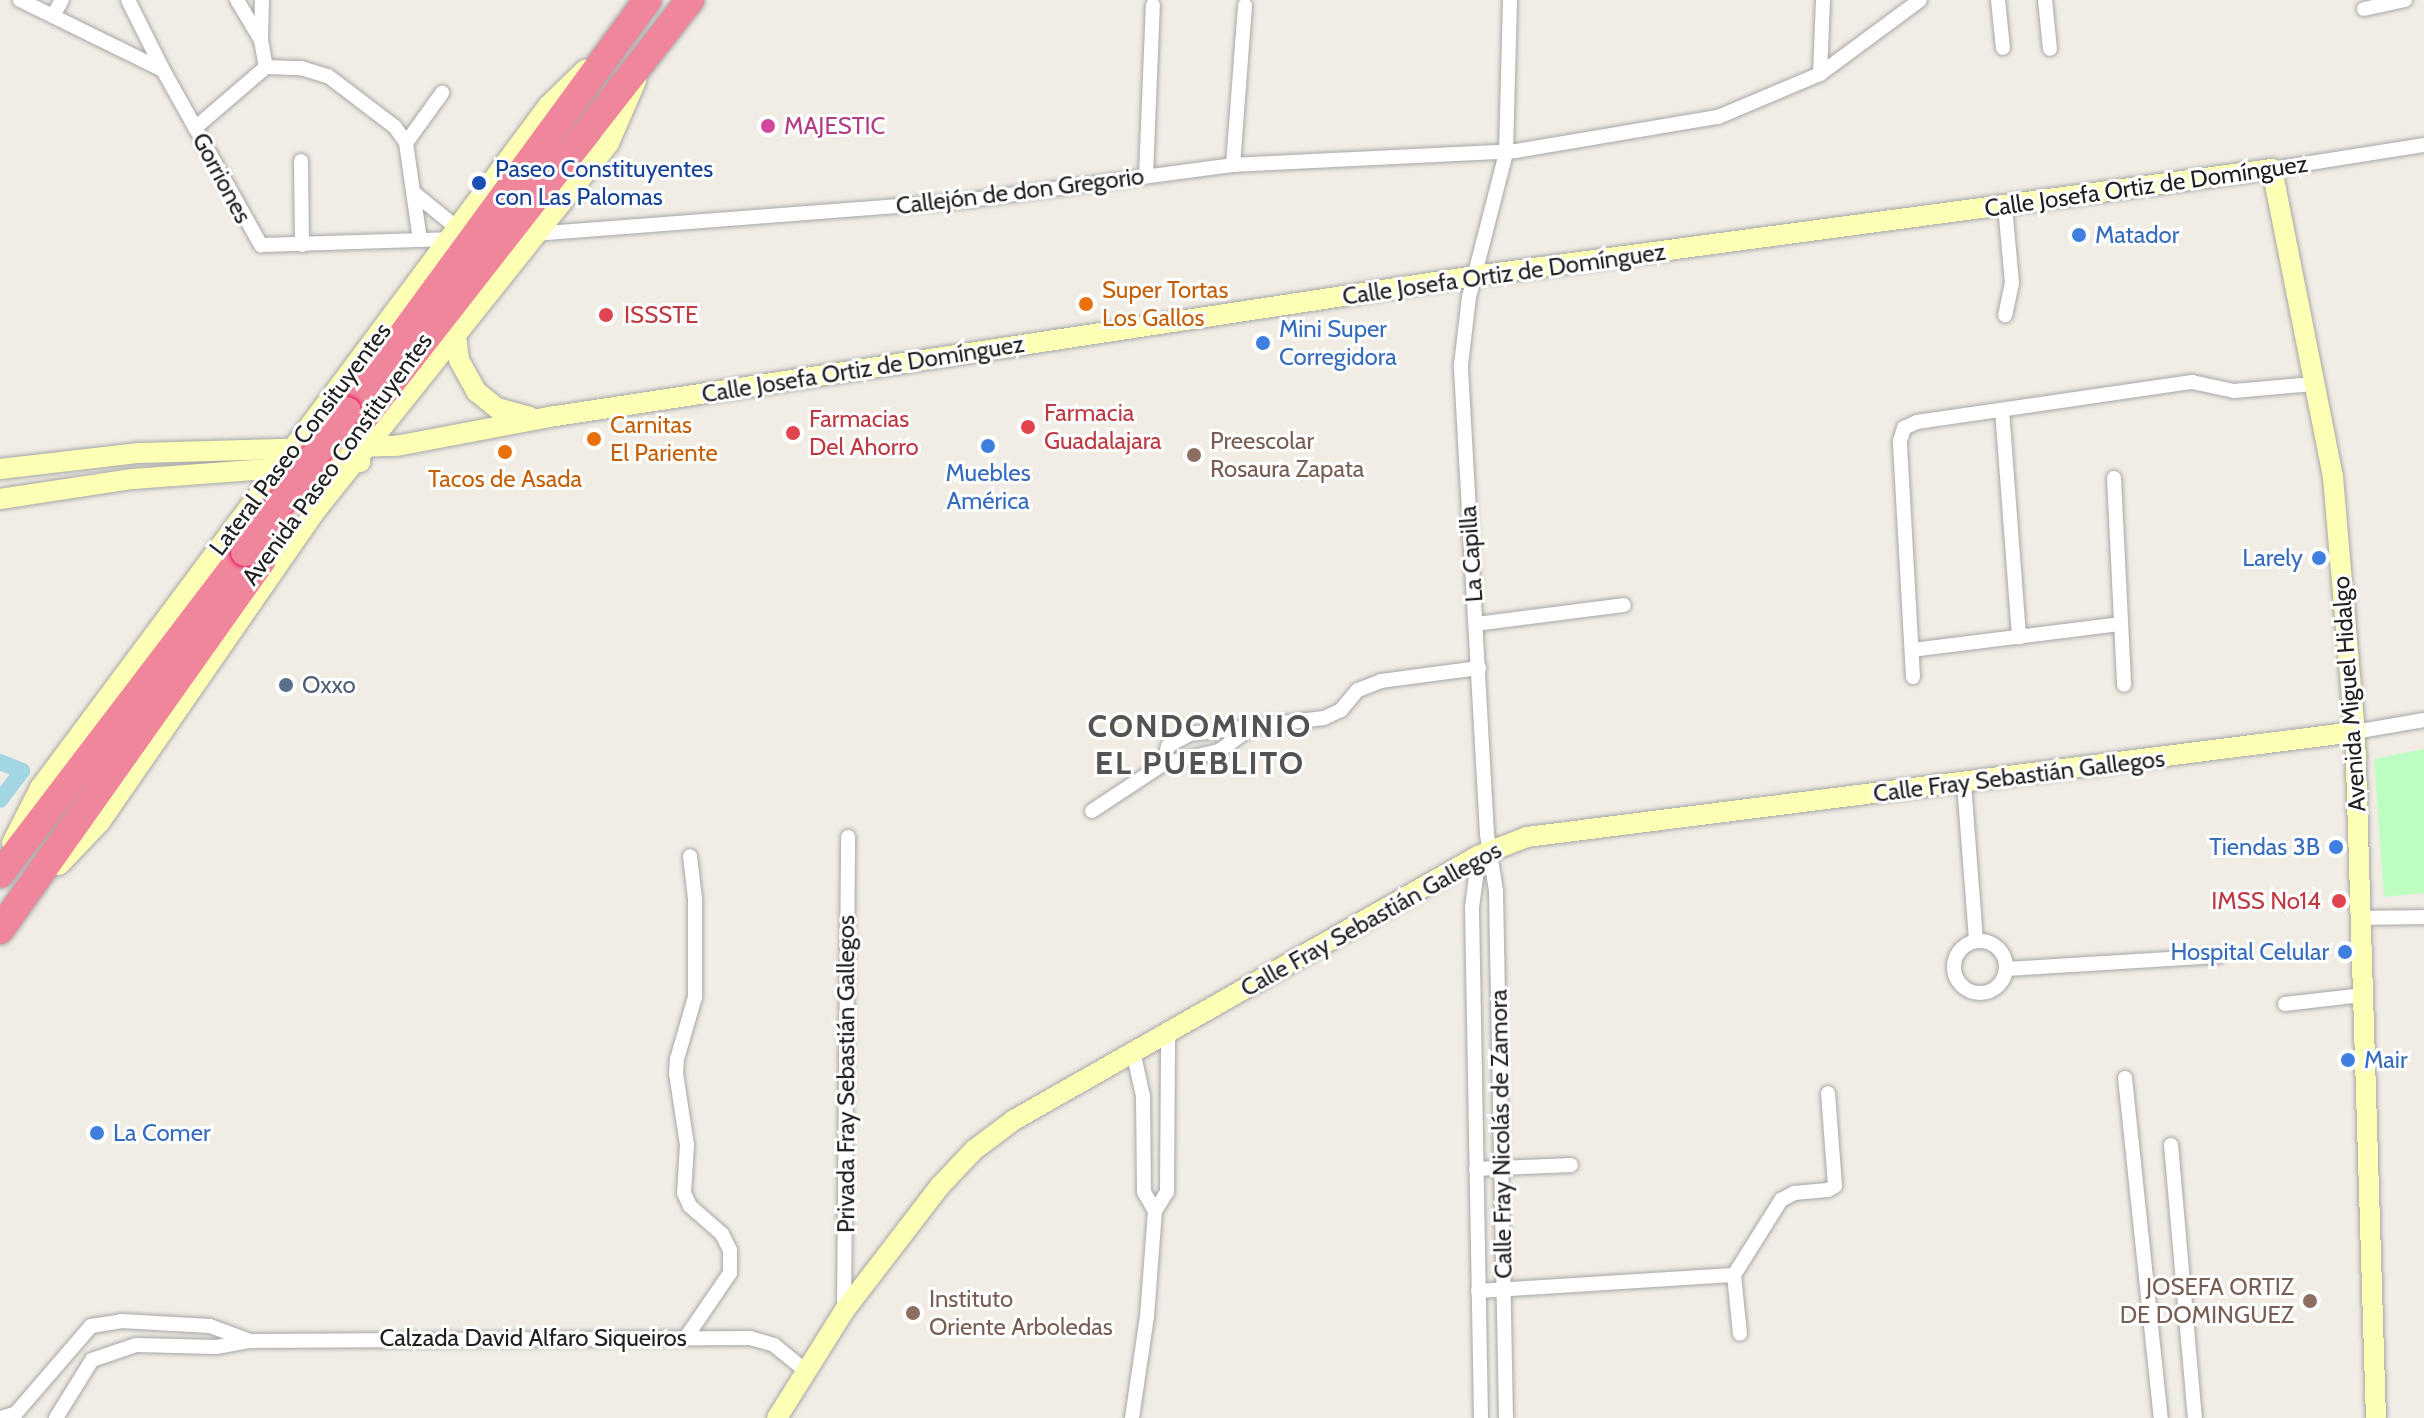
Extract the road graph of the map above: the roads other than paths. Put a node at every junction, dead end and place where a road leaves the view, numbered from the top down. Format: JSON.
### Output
{"nodes":[{"id":1,"x":20,"y":0,"type":"edge"},
{"id":2,"x":62,"y":0,"type":"edge"},
{"id":3,"x":128,"y":0,"type":"edge"},
{"id":4,"x":237,"y":0,"type":"edge"},
{"id":5,"x":262,"y":0,"type":"edge"},
{"id":6,"x":648,"y":0,"type":"edge"},
{"id":7,"x":690,"y":0,"type":"edge"},
{"id":8,"x":1510,"y":0,"type":"edge"},
{"id":9,"x":1823,"y":0,"type":"edge"},
{"id":10,"x":1895,"y":0,"type":"edge"},
{"id":11,"x":1920,"y":0,"type":"edge"},
{"id":12,"x":1998,"y":0,"type":"edge"},
{"id":13,"x":2045,"y":0,"type":"edge"},
{"id":14,"x":2405,"y":0,"type":"edge"},
{"id":15,"x":1153,"y":5,"type":"dead end"},
{"id":16,"x":1245,"y":5,"type":"dead end"},
{"id":17,"x":2364,"y":9,"type":"dead end"},
{"id":18,"x":53,"y":16,"type":"junction"},
{"id":19,"x":1895,"y":19,"type":"junction"},
{"id":20,"x":625,"y":30,"type":"junction"},
{"id":21,"x":261,"y":40,"type":"junction"},
{"id":22,"x":2003,"y":48,"type":"dead end"},
{"id":23,"x":2050,"y":49,"type":"dead end"},
{"id":24,"x":649,"y":53,"type":"junction"},
{"id":25,"x":266,"y":67,"type":"junction"},
{"id":26,"x":163,"y":70,"type":"junction"},
{"id":27,"x":1820,"y":74,"type":"junction"},
{"id":28,"x":442,"y":93,"type":"dead end"},
{"id":29,"x":195,"y":128,"type":"junction"},
{"id":30,"x":406,"y":143,"type":"junction"},
{"id":31,"x":2424,"y":145,"type":"edge"},
{"id":32,"x":1506,"y":153,"type":"junction"},
{"id":33,"x":301,"y":161,"type":"dead end"},
{"id":34,"x":1233,"y":165,"type":"junction"},
{"id":35,"x":2272,"y":169,"type":"junction"},
{"id":36,"x":1146,"y":176,"type":"junction"},
{"id":37,"x":414,"y":193,"type":"junction"},
{"id":38,"x":2005,"y":206,"type":"junction"},
{"id":39,"x":453,"y":234,"type":"junction"},
{"id":40,"x":534,"y":234,"type":"junction"},
{"id":41,"x":420,"y":240,"type":"junction"},
{"id":42,"x":302,"y":245,"type":"junction"},
{"id":43,"x":1475,"y":276,"type":"junction"},
{"id":44,"x":2005,"y":315,"type":"dead end"},
{"id":45,"x":456,"y":336,"type":"junction"},
{"id":46,"x":2313,"y":384,"type":"junction"},
{"id":47,"x":2002,"y":410,"type":"junction"},
{"id":48,"x":538,"y":418,"type":"junction"},
{"id":49,"x":368,"y":446,"type":"junction"},
{"id":50,"x":396,"y":446,"type":"junction"},
{"id":51,"x":293,"y":448,"type":"junction"},
{"id":52,"x":139,"y":453,"type":"junction"},
{"id":53,"x":354,"y":464,"type":"junction"},
{"id":54,"x":0,"y":469,"type":"edge"},
{"id":55,"x":279,"y":469,"type":"junction"},
{"id":56,"x":2114,"y":478,"type":"dead end"},
{"id":57,"x":133,"y":479,"type":"junction"},
{"id":58,"x":257,"y":498,"type":"junction"},
{"id":59,"x":0,"y":499,"type":"edge"},
{"id":60,"x":317,"y":509,"type":"junction"},
{"id":61,"x":231,"y":532,"type":"junction"},
{"id":62,"x":284,"y":555,"type":"junction"},
{"id":63,"x":1624,"y":605,"type":"dead end"},
{"id":64,"x":1476,"y":624,"type":"junction"},
{"id":65,"x":2120,"y":624,"type":"junction"},
{"id":66,"x":2019,"y":637,"type":"junction"},
{"id":67,"x":1912,"y":650,"type":"junction"},
{"id":68,"x":1479,"y":668,"type":"junction"},
{"id":69,"x":1913,"y":677,"type":"dead end"},
{"id":70,"x":2124,"y":685,"type":"dead end"},
{"id":71,"x":2424,"y":720,"type":"edge"},
{"id":72,"x":1251,"y":728,"type":"junction"},
{"id":73,"x":2355,"y":732,"type":"junction"},
{"id":74,"x":1163,"y":764,"type":"junction"},
{"id":75,"x":86,"y":784,"type":"junction"},
{"id":76,"x":1964,"y":784,"type":"junction"},
{"id":77,"x":1092,"y":811,"type":"dead end"},
{"id":78,"x":848,"y":837,"type":"dead end"},
{"id":79,"x":1485,"y":847,"type":"junction"},
{"id":80,"x":690,"y":856,"type":"dead end"},
{"id":81,"x":0,"y":865,"type":"edge"},
{"id":82,"x":0,"y":874,"type":"edge"},
{"id":83,"x":2424,"y":917,"type":"edge"},
{"id":84,"x":2360,"y":918,"type":"junction"},
{"id":85,"x":6,"y":922,"type":"edge"},
{"id":86,"x":1976,"y":941,"type":"junction"},
{"id":87,"x":2219,"y":956,"type":"dead end"},
{"id":88,"x":2006,"y":969,"type":"junction"},
{"id":89,"x":2363,"y":995,"type":"junction"},
{"id":90,"x":2285,"y":1004,"type":"dead end"},
{"id":91,"x":1168,"y":1030,"type":"junction"},
{"id":92,"x":1133,"y":1051,"type":"junction"},
{"id":93,"x":2125,"y":1078,"type":"dead end"},
{"id":94,"x":1828,"y":1093,"type":"dead end"},
{"id":95,"x":2171,"y":1145,"type":"dead end"},
{"id":96,"x":1571,"y":1165,"type":"dead end"},
{"id":97,"x":1501,"y":1167,"type":"junction"},
{"id":98,"x":1476,"y":1169,"type":"junction"},
{"id":99,"x":1155,"y":1211,"type":"junction"},
{"id":100,"x":1734,"y":1275,"type":"junction"},
{"id":101,"x":1504,"y":1289,"type":"junction"},
{"id":102,"x":1478,"y":1291,"type":"junction"},
{"id":103,"x":844,"y":1311,"type":"junction"},
{"id":104,"x":1740,"y":1334,"type":"dead end"},
{"id":105,"x":687,"y":1336,"type":"junction"},
{"id":106,"x":250,"y":1341,"type":"junction"},
{"id":107,"x":806,"y":1371,"type":"junction"},
{"id":108,"x":1,"y":1418,"type":"edge"},
{"id":109,"x":56,"y":1418,"type":"edge"},
{"id":110,"x":777,"y":1418,"type":"edge"},
{"id":111,"x":1132,"y":1418,"type":"edge"},
{"id":112,"x":1481,"y":1418,"type":"edge"},
{"id":113,"x":1506,"y":1418,"type":"edge"},
{"id":114,"x":2161,"y":1418,"type":"edge"},
{"id":115,"x":2195,"y":1418,"type":"edge"},
{"id":116,"x":2376,"y":1418,"type":"edge"}],
"edges":[{"from":1,"to":18,"type":"street"},
{"from":2,"to":18,"type":"street"},
{"from":3,"to":26,"type":"street","name":"Gorriones"},
{"from":4,"to":21,"type":"street"},
{"from":5,"to":21,"type":"street"},
{"from":6,"to":20,"type":"highway","name":"Avenida Paseo Constituyentes"},
{"from":7,"to":24,"type":"highway","name":"Avenida Paseo Constituyentes"},
{"from":8,"to":32,"type":"street","name":"La Capilla"},
{"from":9,"to":27,"type":"street"},
{"from":10,"to":19,"type":"street"},
{"from":11,"to":19,"type":"street","name":"Callejón de don Gregorio"},
{"from":12,"to":22,"type":"street"},
{"from":13,"to":23,"type":"street"},
{"from":14,"to":17,"type":"street"},
{"from":15,"to":36,"type":"street"},
{"from":16,"to":34,"type":"street"},
{"from":18,"to":26,"type":"street"},
{"from":19,"to":27,"type":"street","name":"Callejón de don Gregorio"},
{"from":20,"to":39,"type":"street","name":"Lateral Paseo Consituyentes"},
{"from":20,"to":75,"type":"highway","name":"Avenida Paseo Constituyentes","bridge":true},
{"from":21,"to":25,"type":"street"},
{"from":24,"to":40,"type":"street"},
{"from":24,"to":75,"type":"highway","name":"Avenida Paseo Constituyentes"},
{"from":25,"to":29,"type":"street"},
{"from":25,"to":30,"type":"street"},
{"from":26,"to":29,"type":"street","name":"Gorriones"},
{"from":27,"to":32,"type":"street","name":"Callejón de don Gregorio"},
{"from":28,"to":30,"type":"street"},
{"from":29,"to":42,"type":"street","name":"Gorriones"},
{"from":30,"to":37,"type":"street"},
{"from":31,"to":35,"type":"street","name":"Calle Josefa Ortiz de Domínguez"},
{"from":32,"to":34,"type":"street","name":"Callejón de don Gregorio"},
{"from":32,"to":43,"type":"street","name":"La Capilla"},
{"from":33,"to":42,"type":"street"},
{"from":34,"to":36,"type":"street","name":"Callejón de don Gregorio"},
{"from":35,"to":38,"type":"street","name":"Calle Josefa Ortiz de Domínguez"},
{"from":35,"to":46,"type":"street","name":"Avenida Miguel Hidalgo"},
{"from":36,"to":40,"type":"street","name":"Callejón de don Gregorio"},
{"from":37,"to":39,"type":"street"},
{"from":37,"to":41,"type":"street"},
{"from":38,"to":43,"type":"street","name":"Calle Josefa Ortiz de Domínguez"},
{"from":38,"to":44,"type":"street"},
{"from":39,"to":41,"type":"street","name":"Gorriones"},
{"from":39,"to":51,"type":"street","name":"Lateral Paseo Consituyentes"},
{"from":40,"to":45,"type":"street"},
{"from":41,"to":42,"type":"street","name":"Gorriones"},
{"from":43,"to":48,"type":"street","name":"Calle Josefa Ortiz de Domínguez"},
{"from":43,"to":64,"type":"street","name":"La Capilla"},
{"from":45,"to":48,"type":"street"},
{"from":45,"to":49,"type":"street"},
{"from":46,"to":47,"type":"street"},
{"from":46,"to":73,"type":"street","name":"Avenida Miguel Hidalgo"},
{"from":47,"to":66,"type":"street"},
{"from":47,"to":67,"type":"street"},
{"from":48,"to":50,"type":"street","name":"Calle Josefa Ortiz de Domínguez"},
{"from":49,"to":50,"type":"street","name":"Calle Josefa Ortiz de Domínguez"},
{"from":49,"to":51,"type":"street","name":"Calle Josefa Ortiz de Domínguez"},
{"from":49,"to":53,"type":"street"},
{"from":50,"to":53,"type":"street","name":"Calle Josefa Ortiz de Domínguez"},
{"from":51,"to":52,"type":"street","name":"Calle Josefa Ortiz de Domínguez"},
{"from":51,"to":55,"type":"street","name":"Lateral Paseo Consituyentes"},
{"from":52,"to":54,"type":"street","name":"Calle Josefa Ortiz de Domínguez"},
{"from":52,"to":57,"type":"street"},
{"from":53,"to":55,"type":"street","name":"Calle Josefa Ortiz de Domínguez"},
{"from":53,"to":60,"type":"street"},
{"from":55,"to":57,"type":"street","name":"Calle Josefa Ortiz de Domínguez"},
{"from":55,"to":58,"type":"street","name":"Lateral Paseo Consituyentes"},
{"from":56,"to":65,"type":"street"},
{"from":57,"to":59,"type":"street","name":"Calle Josefa Ortiz de Domínguez"},
{"from":58,"to":60,"type":"street"},
{"from":58,"to":61,"type":"street","name":"Lateral Paseo Consituyentes"},
{"from":60,"to":62,"type":"street"},
{"from":61,"to":62,"type":"street"},
{"from":61,"to":81,"type":"street","name":"Lateral Paseo Consituyentes"},
{"from":62,"to":85,"type":"street"},
{"from":63,"to":64,"type":"street"},
{"from":64,"to":68,"type":"street","name":"La Capilla"},
{"from":65,"to":66,"type":"street"},
{"from":65,"to":70,"type":"street"},
{"from":66,"to":67,"type":"street"},
{"from":67,"to":69,"type":"street"},
{"from":68,"to":72,"type":"street"},
{"from":68,"to":79,"type":"street","name":"La Capilla"},
{"from":71,"to":73,"type":"street","name":"Calle Fray Sebastián Gallegos"},
{"from":72,"to":74,"type":"street"},
{"from":72,"to":74,"type":"street"},
{"from":73,"to":76,"type":"street","name":"Calle Fray Sebastián Gallegos"},
{"from":73,"to":84,"type":"street","name":"Avenida Miguel Hidalgo"},
{"from":74,"to":77,"type":"street"},
{"from":75,"to":82,"type":"highway","name":"Avenida Paseo Constituyentes"},
{"from":75,"to":85,"type":"highway","name":"Avenida Paseo Constituyentes"},
{"from":76,"to":79,"type":"street","name":"Calle Fray Sebastián Gallegos"},
{"from":76,"to":86,"type":"street"},
{"from":78,"to":103,"type":"street","name":"Privada Fray Sebastián Gallegos"},
{"from":79,"to":91,"type":"street","name":"Calle Fray Sebastián Gallegos"},
{"from":79,"to":97,"type":"street","name":"Calle Fray Nicolás de Zamora"},
{"from":79,"to":98,"type":"street","name":"Calle Fray Nicolás de Zamora"},
{"from":80,"to":105,"type":"street"},
{"from":83,"to":84,"type":"street"},
{"from":84,"to":89,"type":"street","name":"Avenida Miguel Hidalgo"},
{"from":86,"to":88,"type":"street"},
{"from":86,"to":88,"type":"street"},
{"from":87,"to":88,"type":"street"},
{"from":89,"to":90,"type":"street"},
{"from":89,"to":116,"type":"street","name":"Avenida Miguel Hidalgo"},
{"from":91,"to":92,"type":"street","name":"Calle Fray Sebastián Gallegos"},
{"from":91,"to":99,"type":"street"},
{"from":92,"to":99,"type":"street"},
{"from":92,"to":103,"type":"street","name":"Calle Fray Sebastián Gallegos"},
{"from":93,"to":114,"type":"street"},
{"from":94,"to":100,"type":"street"},
{"from":95,"to":115,"type":"street"},
{"from":96,"to":97,"type":"street"},
{"from":97,"to":98,"type":"street"},
{"from":97,"to":101,"type":"street","name":"Calle Fray Nicolás de Zamora"},
{"from":98,"to":102,"type":"street","name":"Calle Fray Nicolás de Zamora"},
{"from":99,"to":111,"type":"street"},
{"from":100,"to":101,"type":"street"},
{"from":100,"to":104,"type":"street"},
{"from":101,"to":102,"type":"street"},
{"from":101,"to":113,"type":"street","name":"Calle Fray Nicolás de Zamora"},
{"from":102,"to":112,"type":"street","name":"Calle Fray Nicolás de Zamora"},
{"from":103,"to":107,"type":"street","name":"Calle Fray Sebastián Gallegos"},
{"from":105,"to":106,"type":"street","name":"Calzada David Alfaro Siqueiros"},
{"from":105,"to":107,"type":"street","name":"Calzada David Alfaro Siqueiros"},
{"from":106,"to":108,"type":"street","name":"Calzada David Alfaro Siqueiros"},
{"from":106,"to":109,"type":"street","name":"Calzada David Alfaro Siqueiros"},
{"from":107,"to":110,"type":"street","name":"Calle Fray Sebastián Gallegos"}]}
